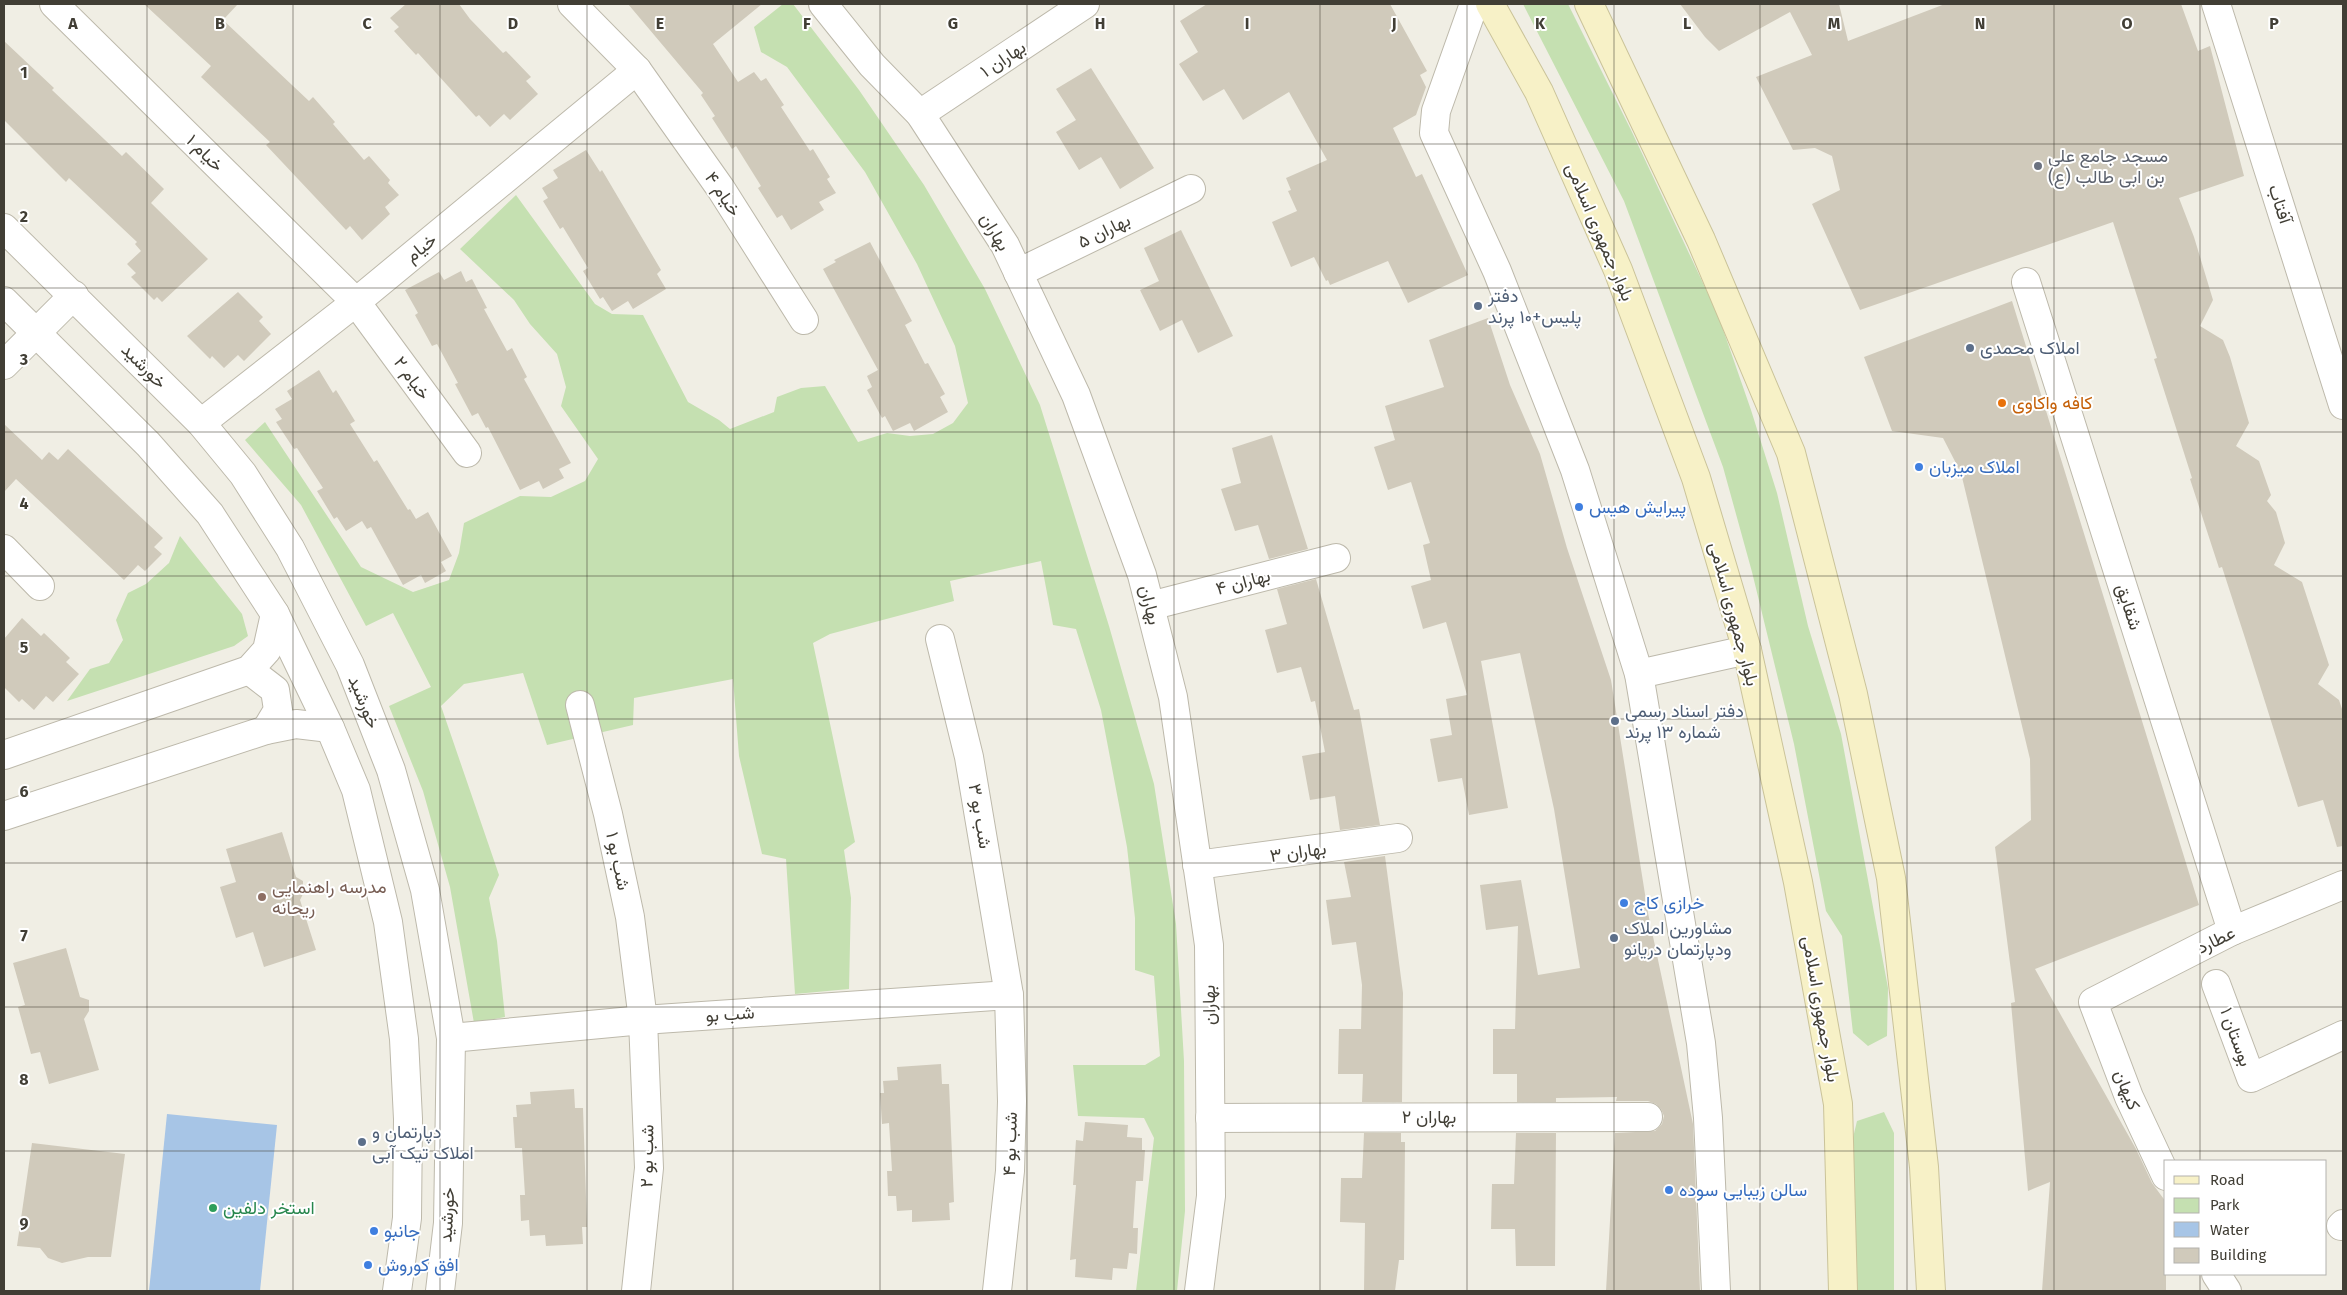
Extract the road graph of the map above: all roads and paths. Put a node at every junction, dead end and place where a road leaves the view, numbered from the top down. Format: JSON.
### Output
{"nodes":[{"id":1,"x":54,"y":4,"type":"edge"},
{"id":2,"x":572,"y":4,"type":"edge"},
{"id":3,"x":823,"y":4,"type":"edge"},
{"id":4,"x":1085,"y":4,"type":"edge"},
{"id":5,"x":1474,"y":4,"type":"edge"},
{"id":6,"x":1490,"y":4,"type":"edge"},
{"id":7,"x":1589,"y":4,"type":"edge"},
{"id":8,"x":2216,"y":4,"type":"edge"},
{"id":9,"x":637,"y":70,"type":"junction"},
{"id":10,"x":920,"y":114,"type":"junction"},
{"id":11,"x":1190,"y":189,"type":"dead end"},
{"id":12,"x":4,"y":228,"type":"edge"},
{"id":13,"x":1018,"y":273,"type":"junction"},
{"id":14,"x":2026,"y":282,"type":"dead end"},
{"id":15,"x":74,"y":295,"type":"junction"},
{"id":16,"x":4,"y":301,"type":"edge"},
{"id":17,"x":356,"y":302,"type":"junction"},
{"id":18,"x":804,"y":320,"type":"dead end"},
{"id":19,"x":35,"y":332,"type":"junction"},
{"id":20,"x":4,"y":365,"type":"edge"},
{"id":21,"x":2343,"y":400,"type":"edge"},
{"id":22,"x":201,"y":423,"type":"junction"},
{"id":23,"x":467,"y":453,"type":"dead end"},
{"id":24,"x":4,"y":549,"type":"edge"},
{"id":25,"x":1336,"y":558,"type":"dead end"},
{"id":26,"x":40,"y":586,"type":"dead end"},
{"id":27,"x":1150,"y":606,"type":"junction"},
{"id":28,"x":275,"y":614,"type":"junction"},
{"id":29,"x":940,"y":640,"type":"dead end"},
{"id":30,"x":1747,"y":650,"type":"junction"},
{"id":31,"x":249,"y":670,"type":"junction"},
{"id":32,"x":1639,"y":674,"type":"junction"},
{"id":33,"x":580,"y":705,"type":"dead end"},
{"id":34,"x":330,"y":728,"type":"junction"},
{"id":35,"x":266,"y":730,"type":"junction"},
{"id":36,"x":4,"y":755,"type":"edge"},
{"id":37,"x":4,"y":816,"type":"edge"},
{"id":38,"x":1398,"y":838,"type":"dead end"},
{"id":39,"x":1197,"y":865,"type":"junction"},
{"id":40,"x":2343,"y":885,"type":"edge"},
{"id":41,"x":2232,"y":931,"type":"junction"},
{"id":42,"x":2216,"y":984,"type":"dead end"},
{"id":43,"x":1009,"y":996,"type":"junction"},
{"id":44,"x":2093,"y":1002,"type":"joint"},
{"id":45,"x":643,"y":1020,"type":"junction"},
{"id":46,"x":2343,"y":1035,"type":"edge"},
{"id":47,"x":451,"y":1038,"type":"junction"},
{"id":48,"x":1648,"y":1117,"type":"dead end"},
{"id":49,"x":1210,"y":1118,"type":"junction"},
{"id":50,"x":2164,"y":1172,"type":"edge"},
{"id":51,"x":2217,"y":1275,"type":"edge"},
{"id":52,"x":397,"y":1291,"type":"edge"},
{"id":53,"x":440,"y":1291,"type":"edge"},
{"id":54,"x":636,"y":1291,"type":"edge"},
{"id":55,"x":997,"y":1291,"type":"edge"},
{"id":56,"x":1199,"y":1291,"type":"edge"},
{"id":57,"x":1716,"y":1291,"type":"edge"},
{"id":58,"x":1843,"y":1291,"type":"edge"},
{"id":59,"x":1931,"y":1291,"type":"edge"},
{"id":60,"x":2227,"y":1291,"type":"edge"}],
"edges":[{"from":1,"to":17,"type":"street","name":"خیام ۱"},
{"from":2,"to":9,"type":"street","name":"خیام ۴"},
{"from":3,"to":10,"type":"street","name":"بهاران"},
{"from":4,"to":10,"type":"street","name":"بهاران ۱"},
{"from":5,"to":32,"type":"street"},
{"from":6,"to":30,"type":"main road","name":"بلوار جمهوری اسلامی"},
{"from":7,"to":59,"type":"main road"},
{"from":8,"to":21,"type":"street","name":"آفتاب"},
{"from":9,"to":17,"type":"street","name":"خیام"},
{"from":9,"to":18,"type":"street","name":"خیام ۴"},
{"from":10,"to":13,"type":"street","name":"بهاران"},
{"from":11,"to":13,"type":"street","name":"بهاران ۵"},
{"from":12,"to":15,"type":"street","name":"خورشید"},
{"from":13,"to":27,"type":"street","name":"بهاران"},
{"from":14,"to":41,"type":"street","name":"شقایق"},
{"from":15,"to":19,"type":"street"},
{"from":15,"to":22,"type":"street","name":"خورشید"},
{"from":16,"to":19,"type":"street"},
{"from":17,"to":22,"type":"street","name":"خیام"},
{"from":17,"to":23,"type":"street","name":"خیام ۲"},
{"from":19,"to":20,"type":"street"},
{"from":19,"to":28,"type":"street"},
{"from":22,"to":47,"type":"street","name":"خورشید"},
{"from":24,"to":26,"type":"street"},
{"from":25,"to":27,"type":"street","name":"بهاران ۴"},
{"from":27,"to":39,"type":"street","name":"بهاران"},
{"from":28,"to":31,"type":"street"},
{"from":28,"to":34,"type":"street"},
{"from":29,"to":43,"type":"street","name":"شب بو ۳"},
{"from":30,"to":32,"type":"street"},
{"from":30,"to":58,"type":"main road","name":"بلوار جمهوری اسلامی"},
{"from":31,"to":35,"type":"street"},
{"from":31,"to":36,"type":"street"},
{"from":32,"to":57,"type":"street"},
{"from":33,"to":45,"type":"street","name":"شب بو ۱"},
{"from":34,"to":35,"type":"street"},
{"from":34,"to":52,"type":"street"},
{"from":35,"to":37,"type":"street"},
{"from":38,"to":39,"type":"street","name":"بهاران ۳"},
{"from":39,"to":49,"type":"street","name":"بهاران"},
{"from":40,"to":41,"type":"street","name":"عطارد"},
{"from":41,"to":44,"type":"street","name":"عطارد"},
{"from":42,"to":46,"type":"street","name":"بوستان ۱"},
{"from":43,"to":45,"type":"street","name":"شب بو"},
{"from":43,"to":55,"type":"street","name":"شب بو ۴"},
{"from":44,"to":50,"type":"street","name":"کیهان"},
{"from":45,"to":47,"type":"street","name":"شب بو"},
{"from":45,"to":54,"type":"street","name":"شب بو ۲"},
{"from":47,"to":53,"type":"street","name":"خورشید"},
{"from":48,"to":49,"type":"street","name":"بهاران ۲"},
{"from":49,"to":56,"type":"street","name":"بهاران"},
{"from":51,"to":60,"type":"street"}]}
